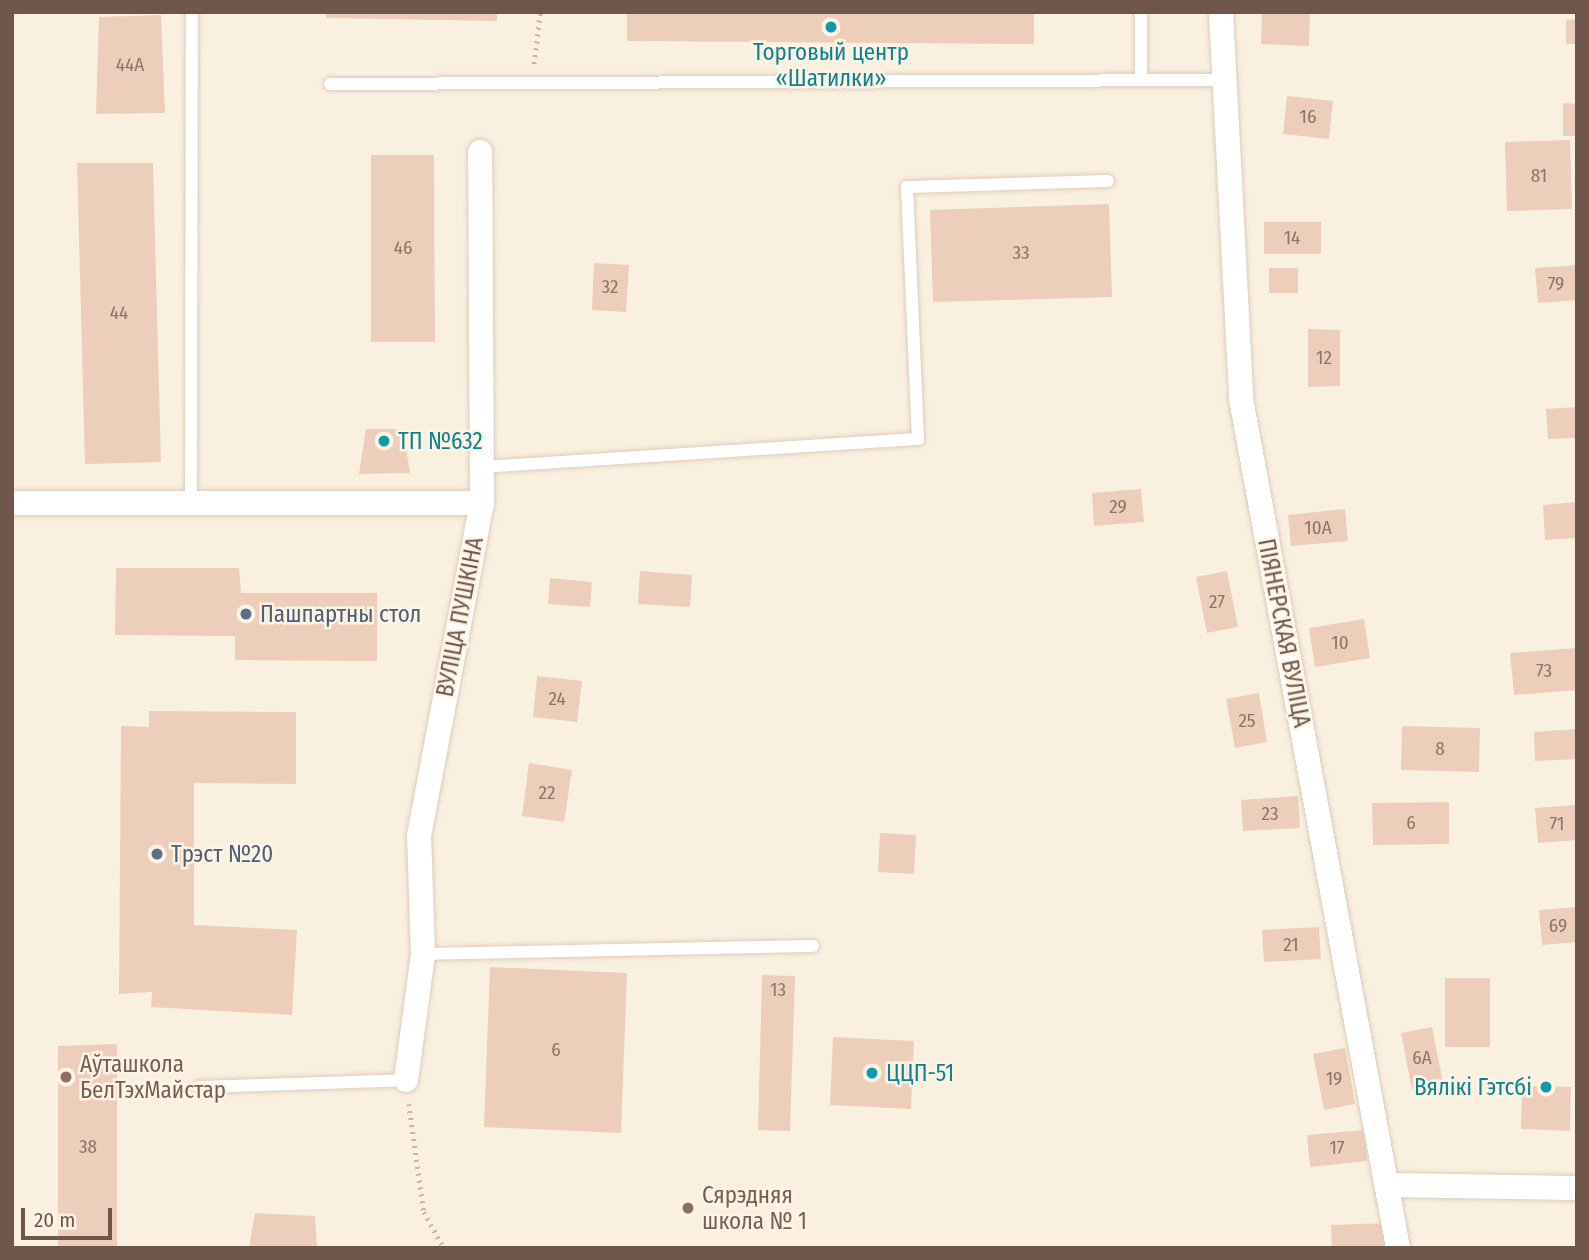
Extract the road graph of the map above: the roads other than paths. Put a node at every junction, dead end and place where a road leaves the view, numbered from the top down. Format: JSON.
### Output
{"nodes":[{"id":1,"x":192,"y":12,"type":"edge"},
{"id":2,"x":1141,"y":12,"type":"edge"},
{"id":3,"x":1221,"y":12,"type":"edge"},
{"id":4,"x":1141,"y":80,"type":"junction"},
{"id":5,"x":1225,"y":80,"type":"junction"},
{"id":6,"x":330,"y":84,"type":"dead end"},
{"id":7,"x":480,"y":152,"type":"dead end"},
{"id":8,"x":1108,"y":181,"type":"dead end"},
{"id":9,"x":482,"y":467,"type":"junction"},
{"id":10,"x":12,"y":503,"type":"edge"},
{"id":11,"x":191,"y":503,"type":"junction"},
{"id":12,"x":482,"y":503,"type":"junction"},
{"id":13,"x":813,"y":946,"type":"dead end"},
{"id":14,"x":423,"y":954,"type":"junction"},
{"id":15,"x":406,"y":1080,"type":"joint"},
{"id":16,"x":199,"y":1087,"type":"dead end"},
{"id":17,"x":1387,"y":1185,"type":"junction"},
{"id":18,"x":1577,"y":1188,"type":"edge"},
{"id":19,"x":1398,"y":1248,"type":"edge"}],
"edges":[{"from":1,"to":11,"type":"lane"},
{"from":2,"to":4,"type":"lane"},
{"from":3,"to":5,"type":"street","name":"ПІЯНЕРСКАЯ ВУЛІЦА"},
{"from":4,"to":5,"type":"lane"},
{"from":4,"to":6,"type":"lane"},
{"from":5,"to":17,"type":"street","name":"ПІЯНЕРСКАЯ ВУЛІЦА"},
{"from":7,"to":9,"type":"street","name":"ВУЛІЦА ПУШКІНА"},
{"from":8,"to":9,"type":"lane"},
{"from":9,"to":12,"type":"street","name":"ВУЛІЦА ПУШКІНА"},
{"from":10,"to":11,"type":"street"},
{"from":11,"to":12,"type":"street"},
{"from":12,"to":14,"type":"street","name":"ВУЛІЦА ПУШКІНА"},
{"from":13,"to":14,"type":"lane"},
{"from":14,"to":15,"type":"street","name":"ВУЛІЦА ПУШКІНА"},
{"from":15,"to":16,"type":"lane"},
{"from":17,"to":18,"type":"street"},
{"from":17,"to":19,"type":"street","name":"ПІЯНЕРСКАЯ ВУЛІЦА"}]}
